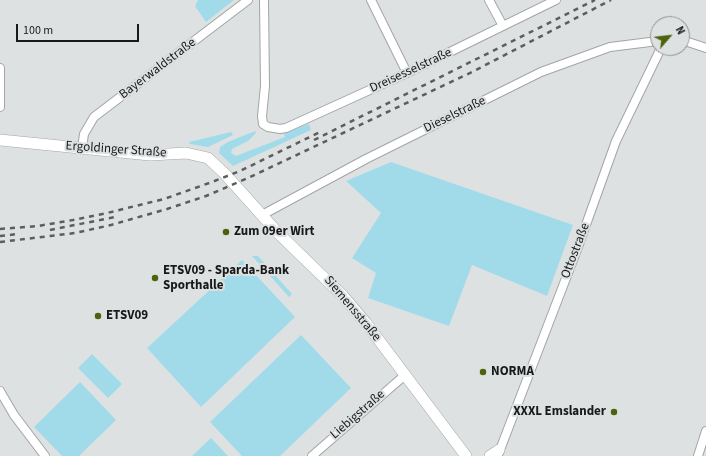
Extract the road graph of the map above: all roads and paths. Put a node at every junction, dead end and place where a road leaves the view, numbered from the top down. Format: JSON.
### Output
{"nodes":[{"id":1,"x":248,"y":0,"type":"edge"},
{"id":2,"x":264,"y":0,"type":"edge"},
{"id":3,"x":372,"y":0,"type":"edge"},
{"id":4,"x":489,"y":0,"type":"edge"},
{"id":5,"x":556,"y":0,"type":"edge"},
{"id":6,"x":503,"y":26,"type":"junction"},
{"id":7,"x":650,"y":42,"type":"edge"},
{"id":8,"x":690,"y":43,"type":"edge"},
{"id":9,"x":706,"y":48,"type":"edge"},
{"id":10,"x":657,"y":56,"type":"edge"},
{"id":11,"x":0,"y":68,"type":"edge"},
{"id":12,"x":407,"y":73,"type":"junction"},
{"id":13,"x":0,"y":107,"type":"edge"},
{"id":14,"x":0,"y":140,"type":"edge"},
{"id":15,"x":82,"y":148,"type":"junction"},
{"id":16,"x":225,"y":174,"type":"joint"},
{"id":17,"x":262,"y":215,"type":"junction"},
{"id":18,"x":405,"y":375,"type":"junction"},
{"id":19,"x":0,"y":391,"type":"edge"},
{"id":20,"x":706,"y":431,"type":"edge"},
{"id":21,"x":495,"y":454,"type":"edge"},
{"id":22,"x":468,"y":455,"type":"edge"},
{"id":23,"x":46,"y":456,"type":"edge"},
{"id":24,"x":312,"y":456,"type":"edge"},
{"id":25,"x":698,"y":456,"type":"edge"}],
"edges":[{"from":1,"to":15,"type":"street","name":"Bayerwaldstraße"},
{"from":2,"to":12,"type":"street","name":"Dreisesselstraße"},
{"from":3,"to":12,"type":"street"},
{"from":4,"to":6,"type":"street"},
{"from":5,"to":6,"type":"street","name":"Dreisesselstraße"},
{"from":6,"to":12,"type":"street","name":"Dreisesselstraße"},
{"from":7,"to":17,"type":"street","name":"Dieselstraße"},
{"from":8,"to":9,"type":"street"},
{"from":10,"to":21,"type":"street","name":"Ottostraße"},
{"from":11,"to":13,"type":"street"},
{"from":14,"to":15,"type":"main road","name":"Ergoldinger Straße"},
{"from":15,"to":16,"type":"main road","name":"Ergoldinger Straße"},
{"from":16,"to":17,"type":"main road","name":"Siemensstraße"},
{"from":17,"to":18,"type":"main road","name":"Siemensstraße"},
{"from":18,"to":22,"type":"main road","name":"Siemensstraße"},
{"from":18,"to":24,"type":"street","name":"Liebigstraße"},
{"from":19,"to":23,"type":"street"},
{"from":20,"to":25,"type":"street"}]}
